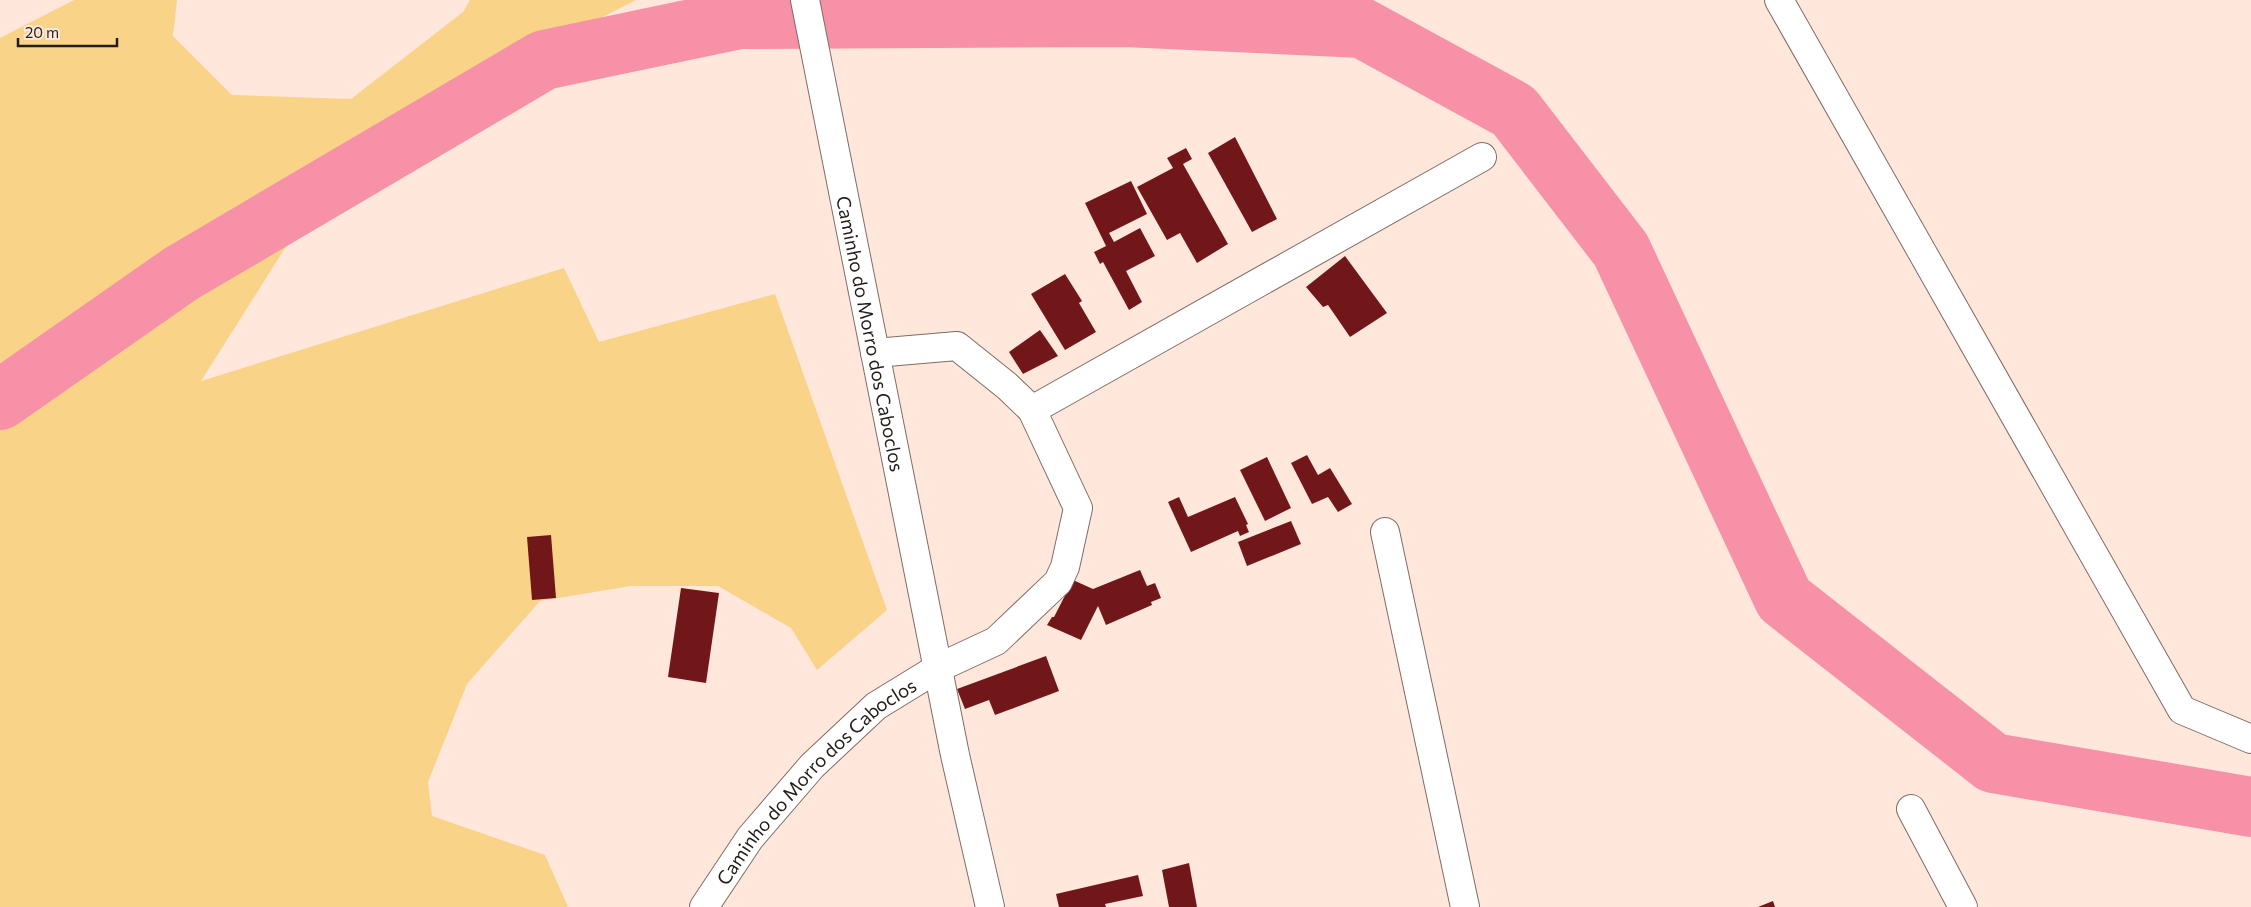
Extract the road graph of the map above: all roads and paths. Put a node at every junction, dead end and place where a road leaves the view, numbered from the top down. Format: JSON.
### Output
{"nodes":[{"id":1,"x":804,"y":0,"type":"edge"},
{"id":2,"x":1779,"y":0,"type":"edge"},
{"id":3,"x":1482,"y":157,"type":"dead end"},
{"id":4,"x":875,"y":353,"type":"junction"},
{"id":5,"x":1032,"y":410,"type":"junction"},
{"id":6,"x":1385,"y":532,"type":"dead end"},
{"id":7,"x":938,"y":668,"type":"junction"},
{"id":8,"x":2251,"y":739,"type":"edge"},
{"id":9,"x":1911,"y":809,"type":"dead end"},
{"id":10,"x":704,"y":907,"type":"edge"},
{"id":11,"x":990,"y":907,"type":"edge"},
{"id":12,"x":1465,"y":907,"type":"edge"},
{"id":13,"x":1963,"y":907,"type":"edge"}],
"edges":[{"from":1,"to":4,"type":"street","name":"Caminho do Morro dos Caboclos"},
{"from":2,"to":8,"type":"street"},
{"from":3,"to":5,"type":"street"},
{"from":4,"to":5,"type":"street"},
{"from":4,"to":7,"type":"street","name":"Caminho do Morro dos Caboclos"},
{"from":5,"to":7,"type":"street"},
{"from":6,"to":12,"type":"street"},
{"from":7,"to":10,"type":"street","name":"Caminho do Morro dos Caboclos"},
{"from":7,"to":11,"type":"street","name":"Caminho do Morro dos Caboclos"},
{"from":9,"to":13,"type":"street"}]}
